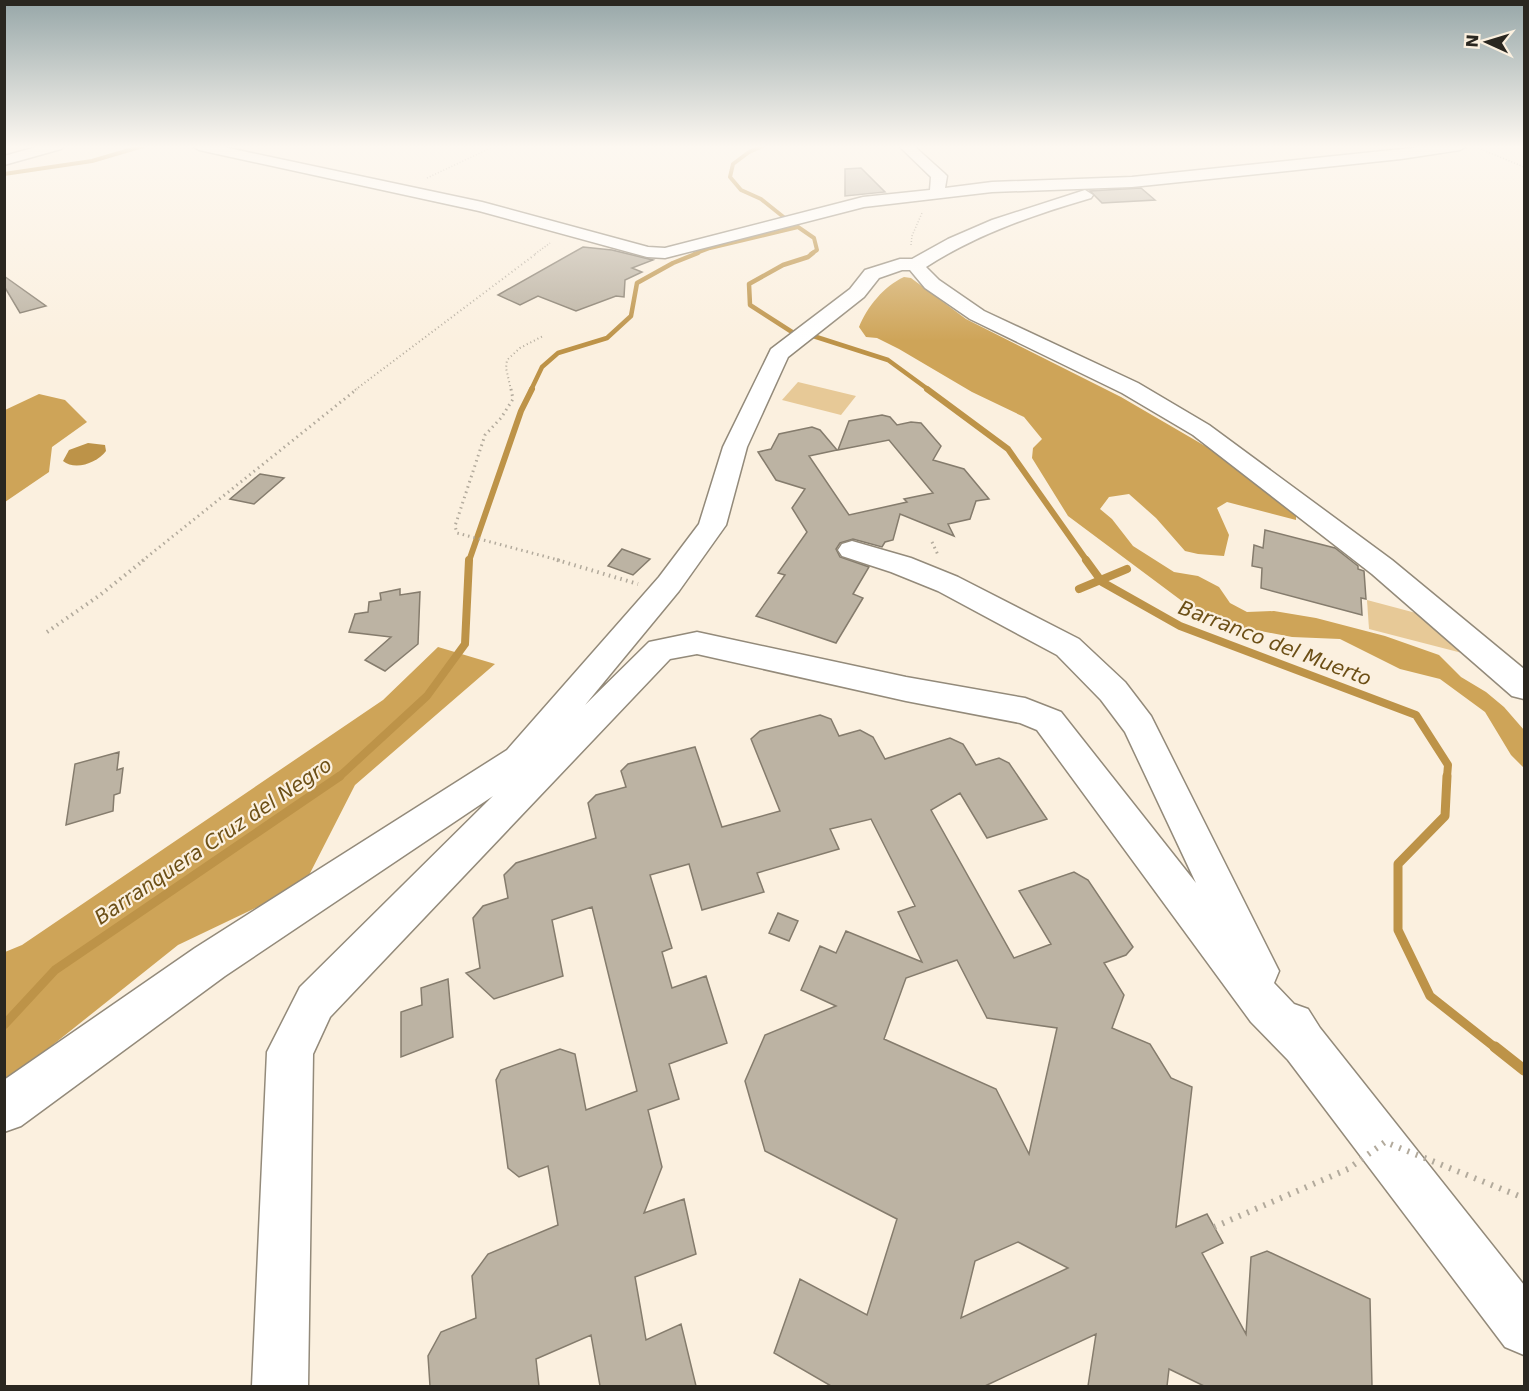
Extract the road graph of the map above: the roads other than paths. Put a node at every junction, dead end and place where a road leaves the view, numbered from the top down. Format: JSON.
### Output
{"nodes":[{"id":1,"x":496,"y":211,"type":"edge"},
{"id":2,"x":829,"y":211,"type":"edge"},
{"id":3,"x":1034,"y":211,"type":"edge"},
{"id":4,"x":908,"y":264,"type":"junction"},
{"id":5,"x":852,"y":550,"type":"dead end"},
{"id":6,"x":1524,"y":687,"type":"edge"},
{"id":7,"x":1304,"y":1044,"type":"junction"},
{"id":8,"x":4,"y":1110,"type":"edge"},
{"id":9,"x":1524,"y":1328,"type":"edge"},
{"id":10,"x":280,"y":1386,"type":"edge"}],
"edges":[{"from":1,"to":2,"type":"street"},
{"from":3,"to":4,"type":"street"},
{"from":4,"to":6,"type":"street"},
{"from":4,"to":8,"type":"street"},
{"from":5,"to":7,"type":"street"},
{"from":7,"to":9,"type":"street"},
{"from":7,"to":10,"type":"street"}]}
